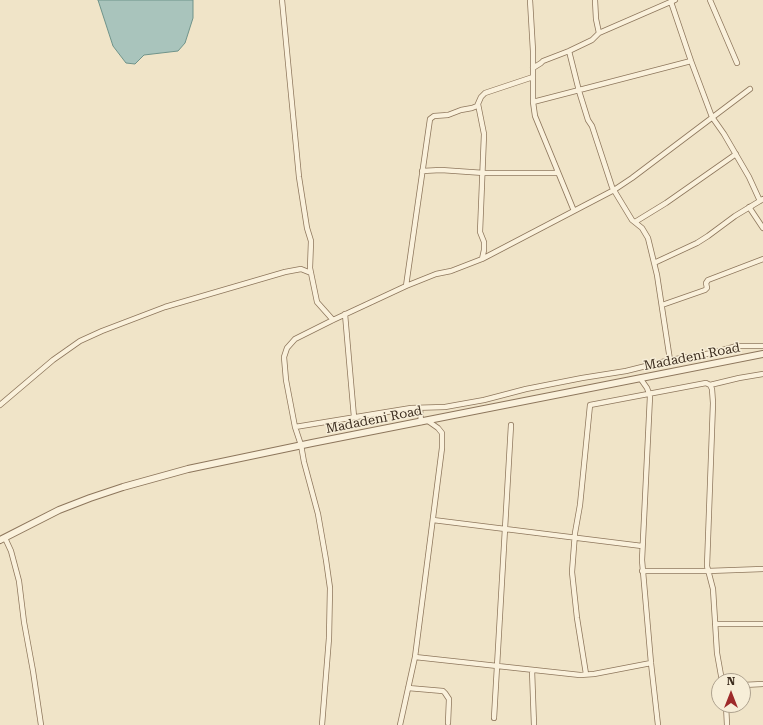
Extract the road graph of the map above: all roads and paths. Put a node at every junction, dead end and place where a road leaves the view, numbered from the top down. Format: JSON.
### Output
{"nodes":[{"id":1,"x":282,"y":0,"type":"edge"},
{"id":2,"x":530,"y":0,"type":"edge"},
{"id":3,"x":595,"y":0,"type":"edge"},
{"id":4,"x":710,"y":0,"type":"edge"},
{"id":5,"x":673,"y":1,"type":"edge"},
{"id":6,"x":599,"y":33,"type":"junction"},
{"id":7,"x":569,"y":51,"type":"junction"},
{"id":8,"x":691,"y":61,"type":"junction"},
{"id":9,"x":737,"y":63,"type":"dead end"},
{"id":10,"x":533,"y":68,"type":"junction"},
{"id":11,"x":533,"y":77,"type":"junction"},
{"id":12,"x":750,"y":89,"type":"dead end"},
{"id":13,"x":579,"y":91,"type":"junction"},
{"id":14,"x":533,"y":102,"type":"junction"},
{"id":15,"x":478,"y":104,"type":"junction"},
{"id":16,"x":712,"y":117,"type":"junction"},
{"id":17,"x":736,"y":154,"type":"junction"},
{"id":18,"x":422,"y":171,"type":"junction"},
{"id":19,"x":484,"y":174,"type":"junction"},
{"id":20,"x":558,"y":174,"type":"junction"},
{"id":21,"x":614,"y":190,"type":"junction"},
{"id":22,"x":762,"y":200,"type":"edge"},
{"id":23,"x":749,"y":207,"type":"junction"},
{"id":24,"x":574,"y":211,"type":"junction"},
{"id":25,"x":635,"y":222,"type":"junction"},
{"id":26,"x":763,"y":228,"type":"edge"},
{"id":27,"x":482,"y":259,"type":"junction"},
{"id":28,"x":763,"y":259,"type":"edge"},
{"id":29,"x":654,"y":263,"type":"junction"},
{"id":30,"x":311,"y":273,"type":"junction"},
{"id":31,"x":406,"y":286,"type":"junction"},
{"id":32,"x":662,"y":305,"type":"junction"},
{"id":33,"x":345,"y":314,"type":"junction"},
{"id":34,"x":333,"y":320,"type":"junction"},
{"id":35,"x":763,"y":346,"type":"edge"},
{"id":36,"x":763,"y":354,"type":"edge"},
{"id":37,"x":670,"y":360,"type":"junction"},
{"id":38,"x":763,"y":374,"type":"edge"},
{"id":39,"x":640,"y":378,"type":"junction"},
{"id":40,"x":710,"y":385,"type":"junction"},
{"id":41,"x":650,"y":394,"type":"junction"},
{"id":42,"x":0,"y":405,"type":"edge"},
{"id":43,"x":420,"y":408,"type":"junction"},
{"id":44,"x":354,"y":417,"type":"junction"},
{"id":45,"x":428,"y":421,"type":"junction"},
{"id":46,"x":421,"y":422,"type":"junction"},
{"id":47,"x":511,"y":425,"type":"dead end"},
{"id":48,"x":295,"y":427,"type":"junction"},
{"id":49,"x":301,"y":445,"type":"junction"},
{"id":50,"x":433,"y":520,"type":"junction"},
{"id":51,"x":505,"y":529,"type":"junction"},
{"id":52,"x":574,"y":538,"type":"junction"},
{"id":53,"x":2,"y":539,"type":"edge"},
{"id":54,"x":642,"y":546,"type":"junction"},
{"id":55,"x":763,"y":569,"type":"edge"},
{"id":56,"x":642,"y":571,"type":"junction"},
{"id":57,"x":708,"y":571,"type":"junction"},
{"id":58,"x":715,"y":624,"type":"junction"},
{"id":59,"x":763,"y":624,"type":"edge"},
{"id":60,"x":415,"y":658,"type":"junction"},
{"id":61,"x":651,"y":663,"type":"junction"},
{"id":62,"x":498,"y":666,"type":"junction"},
{"id":63,"x":532,"y":670,"type":"junction"},
{"id":64,"x":721,"y":673,"type":"edge"},
{"id":65,"x":586,"y":674,"type":"junction"},
{"id":66,"x":763,"y":684,"type":"edge"},
{"id":67,"x":751,"y":685,"type":"edge"},
{"id":68,"x":408,"y":688,"type":"junction"},
{"id":69,"x":726,"y":713,"type":"edge"},
{"id":70,"x":494,"y":718,"type":"dead end"},
{"id":71,"x":448,"y":723,"type":"dead end"},
{"id":72,"x":41,"y":725,"type":"edge"},
{"id":73,"x":322,"y":725,"type":"edge"},
{"id":74,"x":400,"y":725,"type":"edge"},
{"id":75,"x":534,"y":725,"type":"edge"},
{"id":76,"x":658,"y":725,"type":"edge"},
{"id":77,"x":727,"y":725,"type":"edge"}],
"edges":[{"from":1,"to":30,"type":"street"},
{"from":2,"to":10,"type":"street"},
{"from":3,"to":6,"type":"street"},
{"from":4,"to":9,"type":"street"},
{"from":5,"to":6,"type":"street"},
{"from":5,"to":8,"type":"street"},
{"from":6,"to":7,"type":"street"},
{"from":7,"to":10,"type":"street"},
{"from":7,"to":13,"type":"street"},
{"from":8,"to":13,"type":"street"},
{"from":8,"to":16,"type":"street"},
{"from":10,"to":11,"type":"street"},
{"from":11,"to":14,"type":"street"},
{"from":11,"to":15,"type":"street"},
{"from":12,"to":16,"type":"street"},
{"from":13,"to":14,"type":"street"},
{"from":13,"to":21,"type":"street"},
{"from":14,"to":20,"type":"street"},
{"from":15,"to":18,"type":"street"},
{"from":15,"to":19,"type":"street"},
{"from":16,"to":17,"type":"street"},
{"from":16,"to":21,"type":"street"},
{"from":17,"to":22,"type":"street"},
{"from":17,"to":25,"type":"street"},
{"from":18,"to":19,"type":"street"},
{"from":18,"to":31,"type":"street"},
{"from":19,"to":20,"type":"street"},
{"from":19,"to":27,"type":"street"},
{"from":20,"to":24,"type":"street"},
{"from":21,"to":24,"type":"street"},
{"from":21,"to":25,"type":"street"},
{"from":22,"to":23,"type":"street"},
{"from":23,"to":26,"type":"street"},
{"from":23,"to":29,"type":"street"},
{"from":24,"to":27,"type":"street"},
{"from":25,"to":29,"type":"street"},
{"from":27,"to":31,"type":"street"},
{"from":28,"to":32,"type":"street"},
{"from":29,"to":32,"type":"street"},
{"from":30,"to":34,"type":"street"},
{"from":30,"to":42,"type":"street"},
{"from":31,"to":33,"type":"street"},
{"from":32,"to":37,"type":"street"},
{"from":33,"to":34,"type":"street"},
{"from":33,"to":44,"type":"street"},
{"from":34,"to":48,"type":"street"},
{"from":35,"to":37,"type":"street"},
{"from":36,"to":39,"type":"street","name":"Madadeni Road"},
{"from":37,"to":43,"type":"street"},
{"from":38,"to":40,"type":"street"},
{"from":39,"to":41,"type":"street"},
{"from":39,"to":45,"type":"street","name":"Madadeni Road"},
{"from":40,"to":41,"type":"street"},
{"from":40,"to":57,"type":"street"},
{"from":41,"to":52,"type":"street"},
{"from":41,"to":54,"type":"street"},
{"from":43,"to":44,"type":"street"},
{"from":43,"to":46,"type":"street"},
{"from":44,"to":48,"type":"street"},
{"from":45,"to":46,"type":"street","name":"Madadeni Road"},
{"from":45,"to":50,"type":"street"},
{"from":46,"to":49,"type":"street","name":"Madadeni Road"},
{"from":47,"to":51,"type":"street"},
{"from":48,"to":49,"type":"street"},
{"from":49,"to":53,"type":"street","name":"Madadeni Road"},
{"from":49,"to":73,"type":"street"},
{"from":50,"to":51,"type":"street"},
{"from":50,"to":60,"type":"street"},
{"from":51,"to":52,"type":"street"},
{"from":51,"to":62,"type":"street"},
{"from":52,"to":54,"type":"street"},
{"from":52,"to":65,"type":"street"},
{"from":53,"to":72,"type":"street"},
{"from":54,"to":56,"type":"street"},
{"from":55,"to":57,"type":"street"},
{"from":56,"to":57,"type":"street"},
{"from":56,"to":61,"type":"street"},
{"from":57,"to":58,"type":"street"},
{"from":58,"to":59,"type":"street"},
{"from":58,"to":64,"type":"street"},
{"from":60,"to":62,"type":"street"},
{"from":60,"to":68,"type":"street"},
{"from":61,"to":65,"type":"street"},
{"from":61,"to":76,"type":"street"},
{"from":62,"to":63,"type":"street"},
{"from":62,"to":70,"type":"street"},
{"from":63,"to":65,"type":"street"},
{"from":63,"to":75,"type":"street"},
{"from":66,"to":67,"type":"street"},
{"from":68,"to":71,"type":"street"},
{"from":68,"to":74,"type":"street"},
{"from":69,"to":77,"type":"street"}]}
